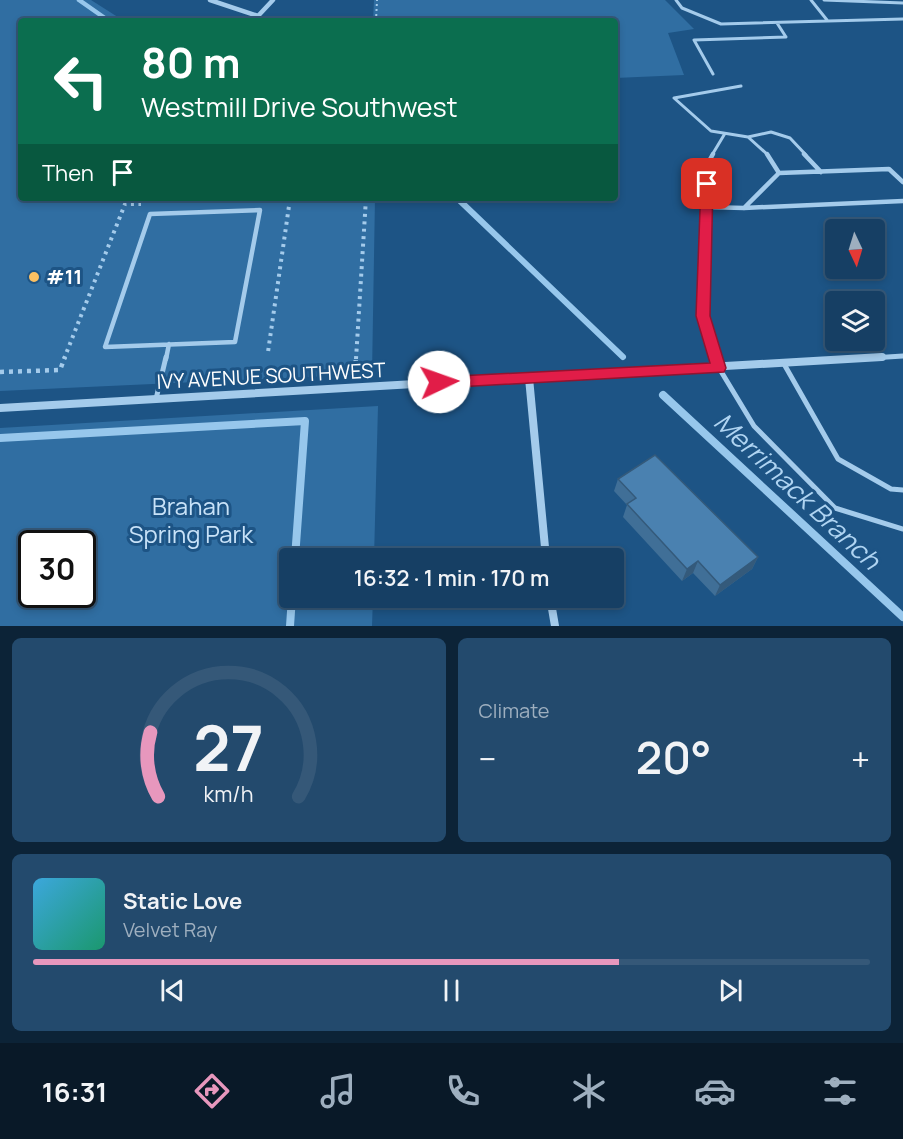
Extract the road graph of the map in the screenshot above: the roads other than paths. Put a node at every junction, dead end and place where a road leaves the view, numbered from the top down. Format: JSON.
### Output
{"nodes":[{"id":1,"x":210,"y":0,"type":"edge"},
{"id":2,"x":273,"y":0,"type":"edge"},
{"id":3,"x":676,"y":0,"type":"edge"},
{"id":4,"x":811,"y":0,"type":"edge"},
{"id":5,"x":824,"y":0,"type":"edge"},
{"id":6,"x":903,"y":3,"type":"edge"},
{"id":7,"x":259,"y":18,"type":"edge"},
{"id":8,"x":903,"y":19,"type":"edge"},
{"id":9,"x":827,"y":20,"type":"junction"},
{"id":10,"x":777,"y":23,"type":"junction"},
{"id":11,"x":713,"y":74,"type":"dead end"},
{"id":12,"x":741,"y":86,"type":"dead end"},
{"id":13,"x":724,"y":135,"type":"junction"},
{"id":14,"x":748,"y":137,"type":"junction"},
{"id":15,"x":708,"y":163,"type":"joint"},
{"id":16,"x":821,"y":172,"type":"junction"},
{"id":17,"x":779,"y":173,"type":"junction"},
{"id":18,"x":903,"y":182,"type":"edge"},
{"id":19,"x":903,"y":201,"type":"edge"},
{"id":20,"x":706,"y":207,"type":"junction"},
{"id":21,"x":744,"y":208,"type":"junction"},
{"id":22,"x":170,"y":344,"type":"junction"},
{"id":23,"x":903,"y":356,"type":"edge"},
{"id":24,"x":784,"y":364,"type":"junction"},
{"id":25,"x":719,"y":368,"type":"junction"},
{"id":26,"x":529,"y":378,"type":"junction"},
{"id":27,"x":156,"y":399,"type":"junction"},
{"id":28,"x":0,"y":408,"type":"edge"},
{"id":29,"x":903,"y":490,"type":"edge"},
{"id":30,"x":903,"y":529,"type":"edge"},
{"id":31,"x":545,"y":548,"type":"edge"},
{"id":32,"x":552,"y":608,"type":"edge"},
{"id":33,"x":555,"y":626,"type":"edge"}],
"edges":[{"from":1,"to":7,"type":"street"},
{"from":2,"to":7,"type":"street"},
{"from":3,"to":10,"type":"lane"},
{"from":4,"to":9,"type":"lane"},
{"from":5,"to":6,"type":"lane"},
{"from":8,"to":9,"type":"lane"},
{"from":9,"to":10,"type":"lane"},
{"from":10,"to":11,"type":"lane"},
{"from":12,"to":13,"type":"lane"},
{"from":13,"to":14,"type":"lane"},
{"from":13,"to":15,"type":"lane"},
{"from":14,"to":16,"type":"lane"},
{"from":14,"to":17,"type":"lane"},
{"from":15,"to":20,"type":"street"},
{"from":16,"to":17,"type":"lane"},
{"from":16,"to":18,"type":"lane"},
{"from":17,"to":21,"type":"lane"},
{"from":19,"to":21,"type":"lane"},
{"from":20,"to":21,"type":"lane"},
{"from":20,"to":25,"type":"street"},
{"from":22,"to":22,"type":"lane"},
{"from":22,"to":27,"type":"lane"},
{"from":23,"to":24,"type":"street","name":"IVY AVENUE SOUTHWEST"},
{"from":24,"to":25,"type":"street","name":"IVY AVENUE SOUTHWEST"},
{"from":24,"to":29,"type":"lane"},
{"from":25,"to":26,"type":"street","name":"IVY AVENUE SOUTHWEST"},
{"from":25,"to":30,"type":"lane"},
{"from":26,"to":27,"type":"street","name":"IVY AVENUE SOUTHWEST"},
{"from":26,"to":31,"type":"street"},
{"from":27,"to":28,"type":"street","name":"IVY AVENUE SOUTHWEST"},
{"from":32,"to":33,"type":"street"}]}
